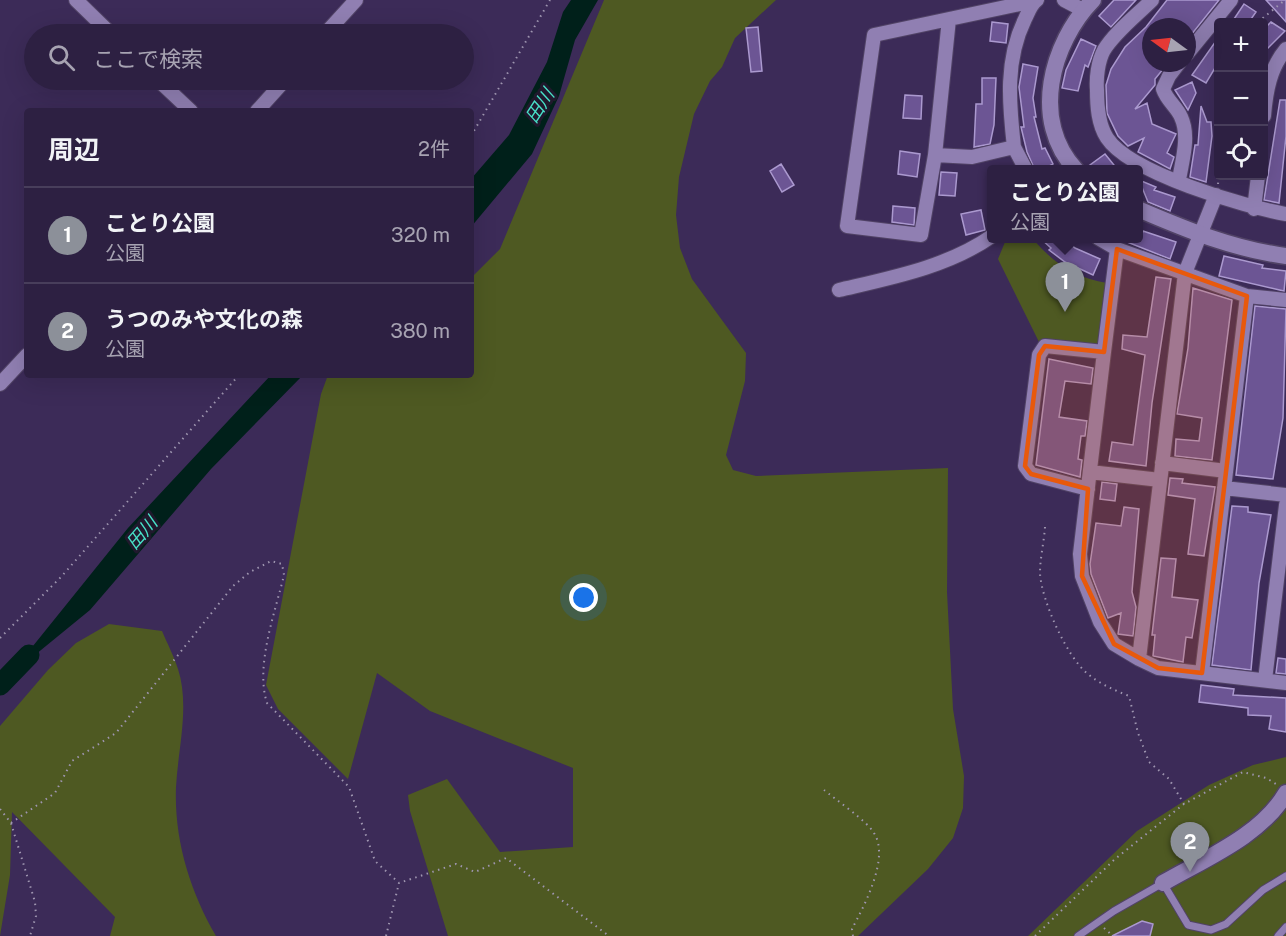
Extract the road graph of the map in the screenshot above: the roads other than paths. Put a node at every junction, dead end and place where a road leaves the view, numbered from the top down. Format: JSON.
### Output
{"nodes":[{"id":1,"x":76,"y":0,"type":"edge"},
{"id":2,"x":356,"y":0,"type":"edge"},
{"id":3,"x":1035,"y":0,"type":"edge"},
{"id":4,"x":1064,"y":0,"type":"edge"},
{"id":5,"x":1152,"y":0,"type":"edge"},
{"id":6,"x":1231,"y":0,"type":"edge"},
{"id":7,"x":1088,"y":5,"type":"edge"},
{"id":8,"x":949,"y":19,"type":"junction"},
{"id":9,"x":101,"y":24,"type":"edge"},
{"id":10,"x":334,"y":24,"type":"edge"},
{"id":11,"x":1196,"y":43,"type":"edge"},
{"id":12,"x":1286,"y":49,"type":"edge"},
{"id":13,"x":1172,"y":72,"type":"edge"},
{"id":14,"x":1268,"y":87,"type":"edge"},
{"id":15,"x":169,"y":90,"type":"edge"},
{"id":16,"x":276,"y":90,"type":"edge"},
{"id":17,"x":188,"y":108,"type":"edge"},
{"id":18,"x":260,"y":108,"type":"edge"},
{"id":19,"x":1014,"y":147,"type":"junction"},
{"id":20,"x":934,"y":155,"type":"junction"},
{"id":21,"x":1023,"y":165,"type":"edge"},
{"id":22,"x":1073,"y":165,"type":"edge"},
{"id":23,"x":1143,"y":165,"type":"edge"},
{"id":24,"x":1143,"y":165,"type":"edge"},
{"id":25,"x":1179,"y":180,"type":"junction"},
{"id":26,"x":1258,"y":180,"type":"edge"},
{"id":27,"x":1215,"y":195,"type":"junction"},
{"id":28,"x":1254,"y":209,"type":"junction"},
{"id":29,"x":1143,"y":211,"type":"edge"},
{"id":30,"x":1286,"y":214,"type":"edge"},
{"id":31,"x":1199,"y":236,"type":"junction"},
{"id":32,"x":987,"y":239,"type":"edge"},
{"id":33,"x":1107,"y":243,"type":"edge"},
{"id":34,"x":1117,"y":249,"type":"junction"},
{"id":35,"x":1286,"y":256,"type":"edge"},
{"id":36,"x":1185,"y":273,"type":"junction"},
{"id":37,"x":839,"y":290,"type":"dead end"},
{"id":38,"x":1247,"y":296,"type":"junction"},
{"id":39,"x":1286,"y":300,"type":"edge"},
{"id":40,"x":1104,"y":352,"type":"junction"},
{"id":41,"x":24,"y":358,"type":"edge"},
{"id":42,"x":0,"y":384,"type":"edge"},
{"id":43,"x":1162,"y":463,"type":"junction"},
{"id":44,"x":1226,"y":471,"type":"junction"},
{"id":45,"x":1090,"y":472,"type":"junction"},
{"id":46,"x":1160,"y":480,"type":"junction"},
{"id":47,"x":1224,"y":488,"type":"junction"},
{"id":48,"x":1088,"y":489,"type":"junction"},
{"id":49,"x":1286,"y":495,"type":"edge"},
{"id":50,"x":1286,"y":505,"type":"edge"},
{"id":51,"x":1139,"y":659,"type":"junction"},
{"id":52,"x":1202,"y":673,"type":"junction"},
{"id":53,"x":1264,"y":680,"type":"junction"},
{"id":54,"x":1286,"y":683,"type":"edge"},
{"id":55,"x":1281,"y":789,"type":"edge"},
{"id":56,"x":1286,"y":876,"type":"edge"},
{"id":57,"x":1163,"y":883,"type":"junction"},
{"id":58,"x":1286,"y":927,"type":"edge"},
{"id":59,"x":1078,"y":936,"type":"edge"},
{"id":60,"x":1278,"y":936,"type":"edge"}],
"edges":[{"from":1,"to":9,"type":"street"},
{"from":2,"to":10,"type":"street"},
{"from":3,"to":8,"type":"street"},
{"from":3,"to":19,"type":"street"},
{"from":4,"to":7,"type":"street"},
{"from":5,"to":24,"type":"street"},
{"from":6,"to":11,"type":"street"},
{"from":7,"to":22,"type":"street"},
{"from":8,"to":20,"type":"street"},
{"from":8,"to":20,"type":"street"},
{"from":12,"to":14,"type":"street"},
{"from":13,"to":25,"type":"street"},
{"from":15,"to":17,"type":"street"},
{"from":16,"to":18,"type":"street"},
{"from":19,"to":20,"type":"street"},
{"from":19,"to":21,"type":"street"},
{"from":23,"to":25,"type":"street"},
{"from":25,"to":27,"type":"street"},
{"from":26,"to":28,"type":"street"},
{"from":27,"to":28,"type":"street"},
{"from":27,"to":31,"type":"street"},
{"from":28,"to":30,"type":"street"},
{"from":29,"to":31,"type":"street"},
{"from":31,"to":35,"type":"street"},
{"from":31,"to":36,"type":"street"},
{"from":32,"to":37,"type":"street"},
{"from":33,"to":34,"type":"street"},
{"from":34,"to":36,"type":"street"},
{"from":34,"to":40,"type":"street"},
{"from":36,"to":38,"type":"street"},
{"from":36,"to":43,"type":"street"},
{"from":38,"to":39,"type":"street"},
{"from":38,"to":44,"type":"street"},
{"from":40,"to":45,"type":"street"},
{"from":40,"to":48,"type":"street"},
{"from":41,"to":42,"type":"street"},
{"from":43,"to":44,"type":"street"},
{"from":43,"to":46,"type":"street"},
{"from":44,"to":47,"type":"street"},
{"from":45,"to":46,"type":"street"},
{"from":45,"to":48,"type":"street"},
{"from":46,"to":51,"type":"street"},
{"from":47,"to":49,"type":"street"},
{"from":47,"to":52,"type":"street"},
{"from":48,"to":51,"type":"street"},
{"from":50,"to":53,"type":"street"},
{"from":51,"to":52,"type":"street"},
{"from":52,"to":53,"type":"street"},
{"from":53,"to":54,"type":"street"},
{"from":55,"to":57,"type":"street"},
{"from":56,"to":57,"type":"lane"},
{"from":57,"to":59,"type":"lane"},
{"from":58,"to":60,"type":"lane"}]}
